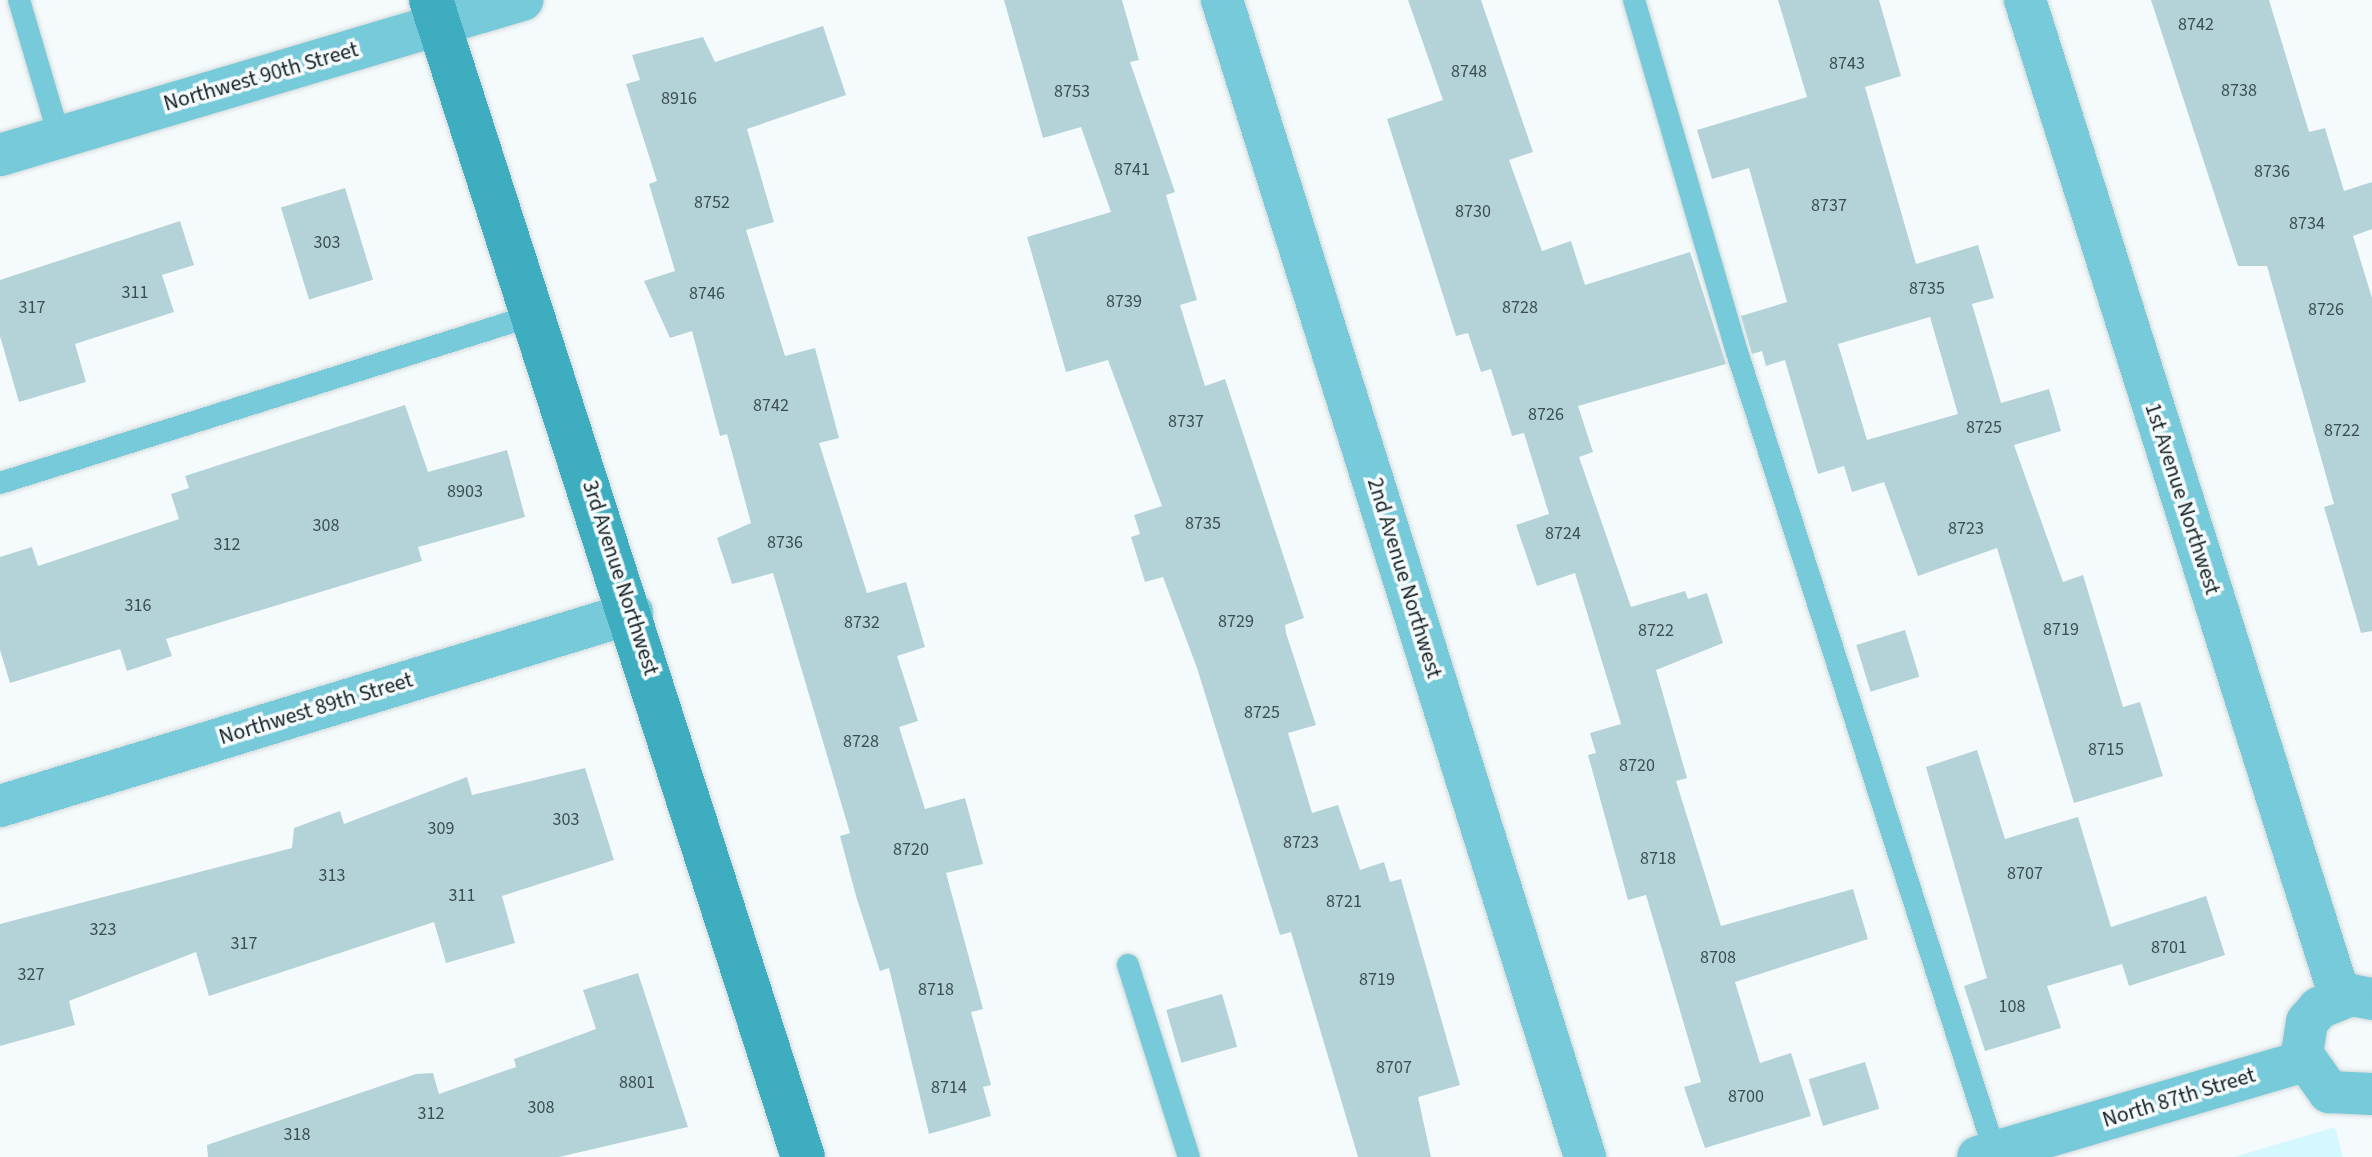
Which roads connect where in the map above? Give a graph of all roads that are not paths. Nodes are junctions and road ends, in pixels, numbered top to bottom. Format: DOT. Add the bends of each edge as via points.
graph roads {
  1 [pos="19,0"];
  2 [pos="522,0"];
  3 [pos="1222,0"];
  4 [pos="1634,0"];
  5 [pos="2025,0"];
  6 [pos="435,12"];
  7 [pos="59,136"];
  8 [pos="0,155"];
  9 [pos="534,315"];
  10 [pos="0,483"];
  11 [pos="632,613"];
  12 [pos="0,806"];
  13 [pos="1128,965"];
  14 [pos="2356,998"];
  15 [pos="2304,1061"];
  16 [pos="2372,1094"];
  17 [pos="1987,1155"];
  18 [pos="803,1157"];
  19 [pos="1189,1157"];
  20 [pos="1585,1157"];
  1 -- 7 [label="lane"];
  2 -- 6 [label="street, Northwest 90th Street"];
  3 -- 20 [label="street, 2nd Avenue Northwest"];
  4 -- 17 [label="lane" via="1737,352"];
  5 -- 14 [label="street, 1st Avenue Northwest"];
  6 -- 7 [label="street, Northwest 90th Street"];
  6 -- 9 [label="street, 3rd Avenue Northwest"];
  7 -- 8 [label="street, Northwest 90th Street"];
  9 -- 10 [label="lane"];
  9 -- 11 [label="street, 3rd Avenue Northwest"];
  11 -- 12 [label="street, Northwest 89th Street"];
  11 -- 18 [label="street, 3rd Avenue Northwest"];
  13 -- 19 [label="lane"];
  14 -- 15 [label="street" via="2307,1022"];
  15 -- 16 [label="street" via="2329,1092"];
  15 -- 17 [label="street, North 87th Street"];
}
